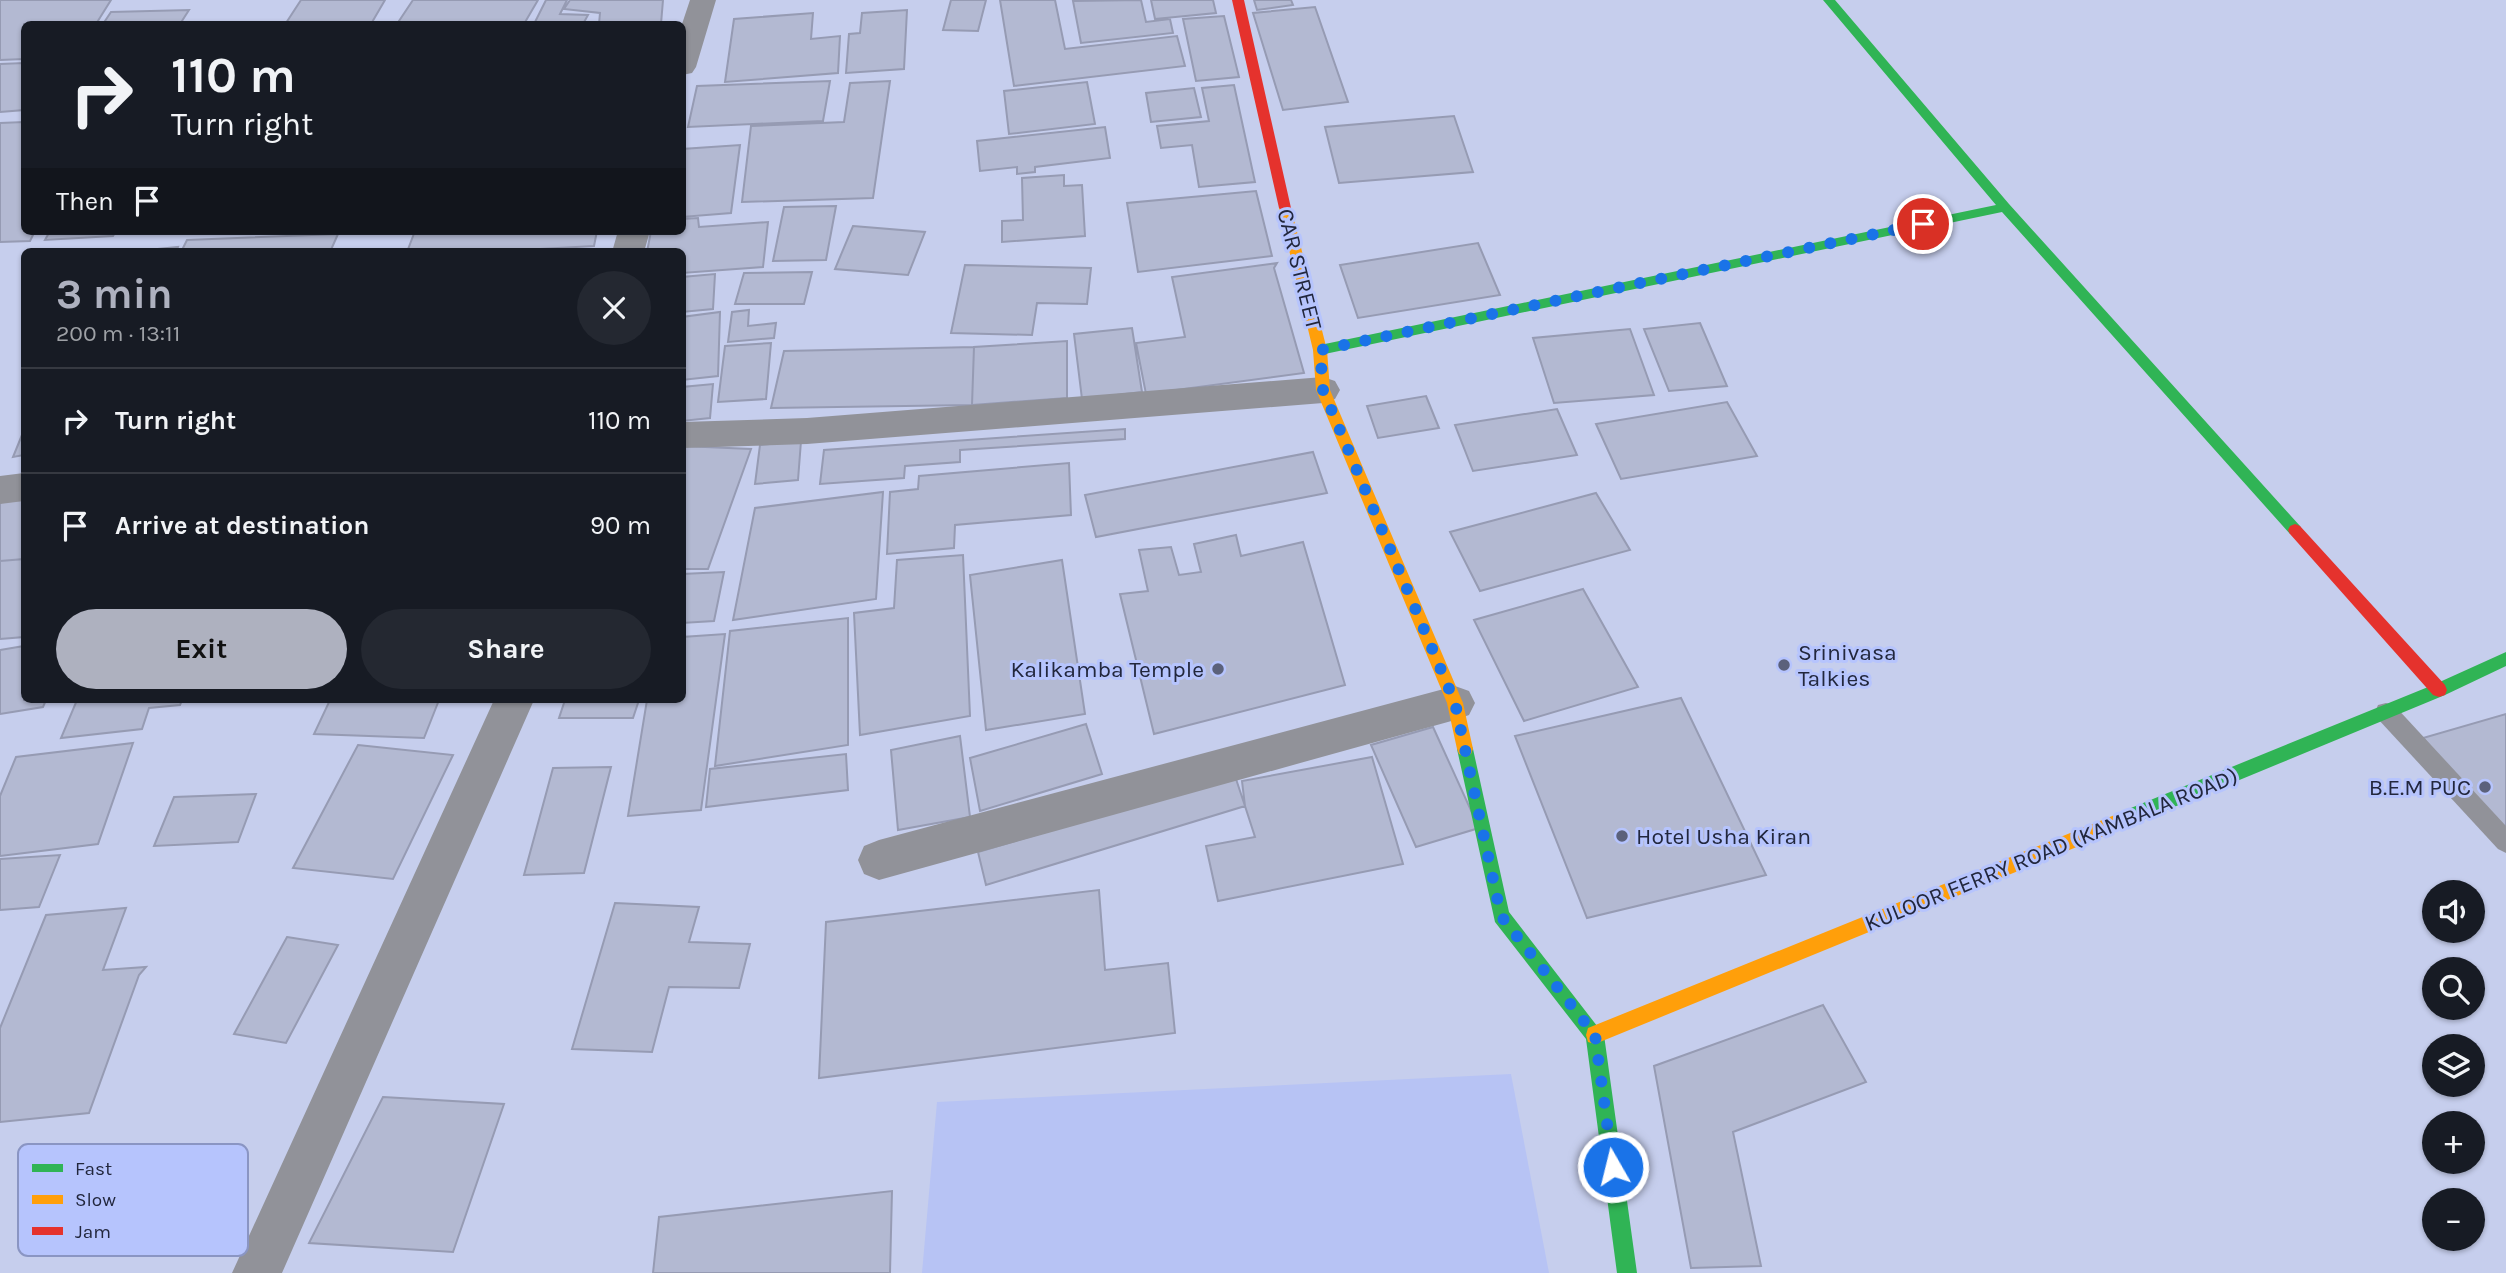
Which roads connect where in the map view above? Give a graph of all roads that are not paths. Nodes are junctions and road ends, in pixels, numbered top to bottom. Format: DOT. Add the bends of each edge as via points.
graph roads {
  1 [pos="702,0"];
  2 [pos="1238,0"];
  3 [pos="1829,0"];
  4 [pos="686,54"];
  5 [pos="2005,207"];
  6 [pos="1320,350"];
  7 [pos="1323,390"];
  8 [pos="686,435"];
  9 [pos="21,487"];
  10 [pos="0,490"];
  11 [pos="2506,659"];
  12 [pos="2439,690"];
  13 [pos="513,703"];
  14 [pos="1455,703"];
  15 [pos="2386,712"];
  16 [pos="2506,842"];
  17 [pos="879,860"];
  18 [pos="1595,1035"];
  19 [pos="257,1273"];
  20 [pos="1627,1273"];
  1 -- 4 [label="street"];
  2 -- 6 [label="street, CAR STREET"];
  3 -- 5 [label="street"];
  5 -- 6 [label="street"];
  5 -- 12 [label="street"];
  6 -- 7 [label="street, CAR STREET"];
  7 -- 8 [label="street" via="807,431"];
  7 -- 14 [label="street, CAR STREET"];
  9 -- 10 [label="street"];
  11 -- 12 [label="street, KULOOR FERRY ROAD (KAMBALA ROAD)"];
  12 -- 15 [label="street, KULOOR FERRY ROAD (KAMBALA ROAD)"];
  13 -- 19 [label="street"];
  14 -- 17 [label="street"];
  14 -- 18 [label="street, CAR STREET" via="1501,916"];
  15 -- 16 [label="lane"];
  15 -- 18 [label="street, KULOOR FERRY ROAD (KAMBALA ROAD)"];
  18 -- 20 [label="street"];
}
